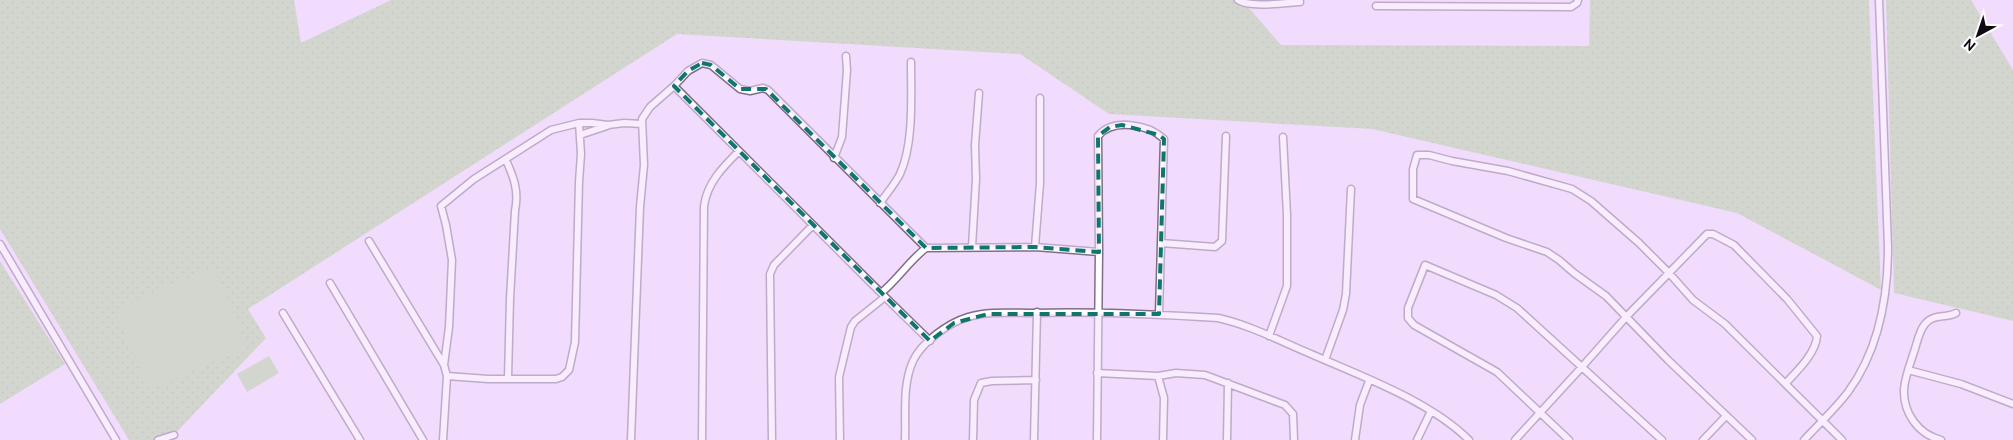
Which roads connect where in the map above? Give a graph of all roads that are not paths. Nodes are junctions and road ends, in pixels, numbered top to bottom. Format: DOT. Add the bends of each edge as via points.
graph roads {
  1 [pos="1238,0"];
  2 [pos="1578,0"];
  3 [pos="1878,0"];
  4 [pos="1300,2"];
  5 [pos="1376,6"];
  6 [pos="846,56"];
  7 [pos="911,62"];
  8 [pos="674,86"];
  9 [pos="979,93"];
  10 [pos="1040,98"];
  11 [pos="579,123"];
  12 [pos="642,124"];
  13 [pos="608,126"];
  14 [pos="580,135"];
  15 [pos="1226,136"];
  16 [pos="1283,137"];
  17 [pos="739,151"];
  18 [pos="834,158"];
  19 [pos="506,160"];
  20 [pos="1350,189"];
  21 [pos="880,203"];
  22 [pos="813,225"];
  23 [pos="369,241"];
  24 [pos="1161,243"];
  25 [pos="0,244"];
  26 [pos="1034,247"];
  27 [pos="926,248"];
  28 [pos="972,248"];
  29 [pos="1099,252"];
  30 [pos="1670,273"];
  31 [pos="330,283"];
  32 [pos="883,295"];
  33 [pos="1097,311"];
  34 [pos="282,312"];
  35 [pos="1037,312"];
  36 [pos="1956,312"];
  37 [pos="1160,314"];
  38 [pos="1627,316"];
  39 [pos="1269,336"];
  40 [pos="930,341"];
  41 [pos="1325,360"];
  42 [pos="444,365"];
  43 [pos="1581,368"];
  44 [pos="1908,370"];
  45 [pos="1097,373"];
  46 [pos="447,376"];
  47 [pos="1158,376"];
  48 [pos="508,378"];
  49 [pos="1036,380"];
  50 [pos="1369,381"];
  51 [pos="1228,383"];
  52 [pos="1786,383"];
  53 [pos="2013,404"];
  54 [pos="1432,411"];
  55 [pos="1540,414"];
  56 [pos="1726,416"];
  57 [pos="1823,420"];
  58 [pos="174,435"];
  59 [pos="116,440"];
  60 [pos="158,440"];
  61 [pos="360,440"];
  62 [pos="423,440"];
  63 [pos="443,440"];
  64 [pos="631,440"];
  65 [pos="702,440"];
  66 [pos="772,440"];
  67 [pos="840,440"];
  68 [pos="905,440"];
  69 [pos="972,440"];
  70 [pos="1034,440"];
  71 [pos="1097,440"];
  72 [pos="1164,440"];
  73 [pos="1227,440"];
  74 [pos="1294,440"];
  75 [pos="1355,440"];
  76 [pos="1418,440"];
  77 [pos="1469,440"];
  78 [pos="1515,440"];
  79 [pos="1569,440"];
  80 [pos="1662,440"];
  81 [pos="1703,440"];
  82 [pos="1752,440"];
  83 [pos="1804,440"];
  84 [pos="1842,440"];
  85 [pos="1942,440"];
  1 -- 4 [label="street" via="1259,4"];
  2 -- 5 [label="street" via="1571,7"];
  3 -- 57 [label="street" via="1888,278 1875,340 1863,367"];
  6 -- 18 [label="street" via="842,138"];
  7 -- 21 [label="street" via="911,113 905,161"];
  8 -- 12 [label="street" via="650,107"];
  8 -- 17 [label="street"];
  8 -- 18 [label="street" via="688,71 702,63 711,65 740,89 766,89"];
  9 -- 28 [label="street"];
  10 -- 26 [label="street" via="1040,183"];
  11 -- 13 [label="street"];
  11 -- 14 [label="street"];
  11 -- 19 [label="street" via="551,130"];
  12 -- 13 [label="street"];
  12 -- 64 [label="street" via="644,165"];
  13 -- 14 [label="street"];
  14 -- 48 [label="street" via="571,366 556,379"];
  15 -- 24 [label="street" via="1222,241 1214,247"];
  16 -- 39 [label="street" via="1287,286"];
  17 -- 22 [label="street"];
  17 -- 65 [label="street" via="708,188 704,206"];
  18 -- 21 [label="street"];
  19 -- 42 [label="street" via="474,179 441,206 452,260"];
  19 -- 48 [label="street" via="516,182 518,196 510,292"];
  20 -- 41 [label="street" via="1346,294"];
  21 -- 27 [label="street"];
  22 -- 32 [label="street"];
  22 -- 66 [label="street" via="774,265 770,274"];
  23 -- 42 [label="street"];
  24 -- 29 [label="street" via="1164,139 1149,130 1116,126 1098,136"];
  24 -- 37 [label="street"];
  25 -- 59 [label="street"];
  26 -- 28 [label="street"];
  26 -- 29 [label="street"];
  27 -- 28 [label="street"];
  27 -- 32 [label="street" via="914,257"];
  29 -- 33 [label="street"];
  30 -- 38 [label="street"];
  30 -- 38 [label="street" via="1591,201 1572,189 1508,171 1417,155 1413,169 1413,199 1547,252"];
  30 -- 52 [label="street" via="1693,300 1725,324"];
  30 -- 52 [label="street" via="1707,234 1734,245 1787,299 1817,336 1804,364"];
  31 -- 62 [label="street"];
  32 -- 40 [label="street"];
  32 -- 67 [label="street" via="851,327 839,377"];
  33 -- 35 [label="street"];
  33 -- 37 [label="street"];
  33 -- 45 [label="street"];
  34 -- 61 [label="street"];
  35 -- 40 [label="street" via="968,317"];
  35 -- 49 [label="street"];
  36 -- 44 [label="street" via="1926,323"];
  37 -- 39 [label="street" via="1218,318"];
  38 -- 43 [label="street"];
  38 -- 56 [label="street"];
  39 -- 41 [label="street"];
  40 -- 68 [label="street" via="913,360 906,381"];
  41 -- 50 [label="street"];
  42 -- 46 [label="street"];
  43 -- 55 [label="street"];
  43 -- 55 [label="street" via="1517,308 1496,295 1425,265 1408,308 1408,318 1497,372"];
  43 -- 80 [label="street"];
  44 -- 53 [label="street" via="1960,384"];
  44 -- 85 [label="street" via="1904,389 1907,409 1922,432"];
  45 -- 47 [label="street"];
  45 -- 71 [label="street"];
  46 -- 48 [label="street"];
  46 -- 63 [label="street"];
  47 -- 51 [label="street" via="1176,373 1205,375"];
  47 -- 72 [label="street" via="1164,398"];
  49 -- 69 [label="street" via="981,383 974,400"];
  49 -- 70 [label="street"];
  50 -- 54 [label="street"];
  50 -- 75 [label="street" via="1360,405"];
  51 -- 73 [label="street"];
  51 -- 74 [label="street" via="1285,405 1293,414"];
  52 -- 57 [label="street"];
  54 -- 76 [label="street"];
  54 -- 77 [label="street"];
  55 -- 78 [label="street"];
  55 -- 79 [label="street"];
  56 -- 81 [label="street"];
  56 -- 82 [label="street"];
  57 -- 83 [label="street"];
  57 -- 84 [label="street"];
  58 -- 60 [label="street"];
}
